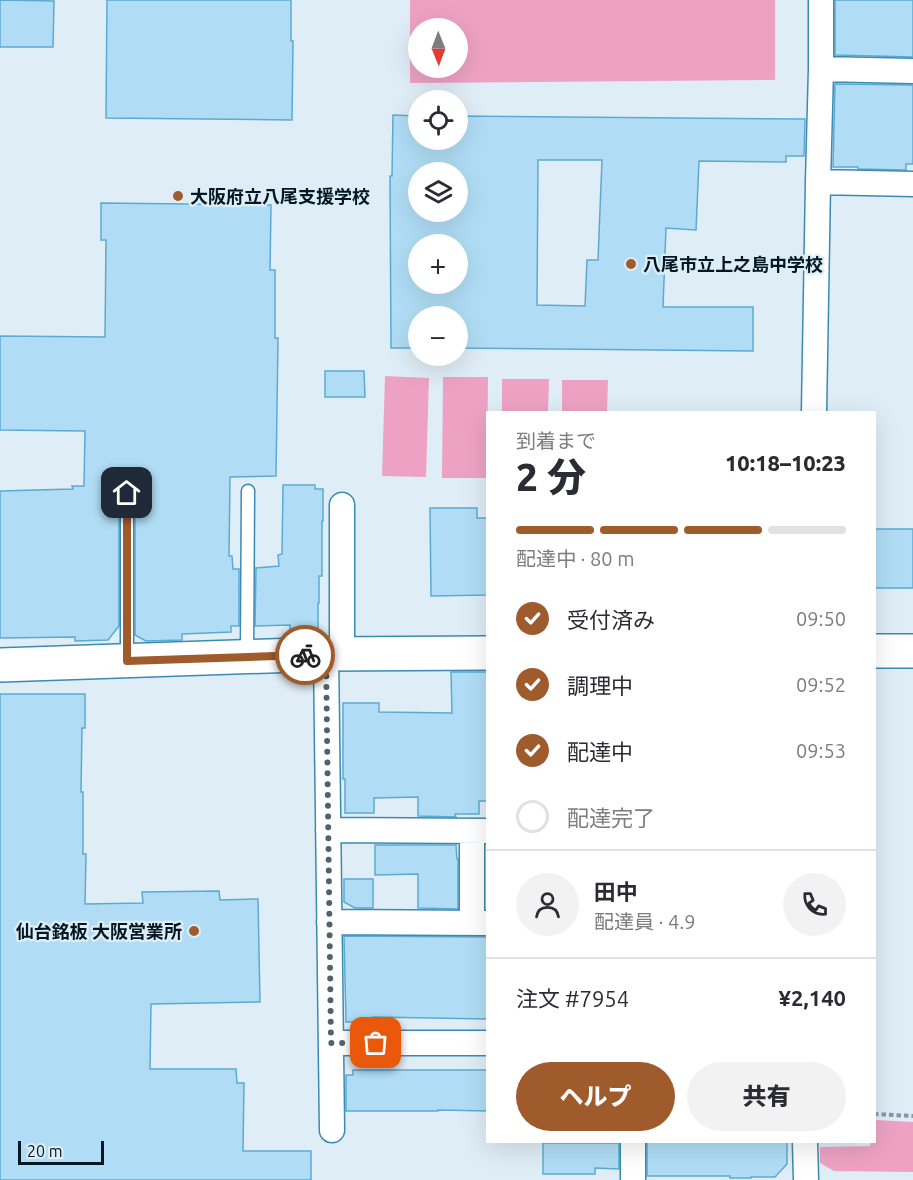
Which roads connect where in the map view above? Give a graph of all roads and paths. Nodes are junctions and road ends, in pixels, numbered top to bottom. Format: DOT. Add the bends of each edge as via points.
graph roads {
  1 [pos="821,0"];
  2 [pos="821,69"];
  3 [pos="913,71"];
  4 [pos="818,182"];
  5 [pos="913,184"];
  6 [pos="814,411"];
  7 [pos="248,491"];
  8 [pos="127,493"];
  9 [pos="342,505"];
  10 [pos="876,651"];
  11 [pos="913,651"];
  12 [pos="486,653"];
  13 [pos="334,654"];
  14 [pos="247,657"];
  15 [pos="127,661"];
  16 [pos="0,665"];
  17 [pos="328,830"];
  18 [pos="480,831"];
  19 [pos="329,922"];
  20 [pos="480,923"];
  21 [pos="331,1043"];
  22 [pos="486,1043"];
  23 [pos="876,1114"];
  24 [pos="913,1116"];
  25 [pos="332,1130"];
  26 [pos="633,1143"];
  27 [pos="806,1143"];
  28 [pos="633,1180"];
  29 [pos="807,1180"];
  1 -- 2 [label="street"];
  2 -- 3 [label="street"];
  2 -- 4 [label="street"];
  4 -- 5 [label="street"];
  4 -- 6 [label="street"];
  7 -- 14 [label="lane"];
  8 -- 15 [label="lane"];
  9 -- 13 [label="street"];
  10 -- 11 [label="street"];
  12 -- 13 [label="street"];
  13 -- 14 [label="street"];
  13 -- 17 [label="street"];
  14 -- 15 [label="street"];
  15 -- 16 [label="street"];
  17 -- 18 [label="street"];
  17 -- 19 [label="street"];
  18 -- 20 [label="street"];
  19 -- 20 [label="street"];
  19 -- 21 [label="street"];
  21 -- 22 [label="street"];
  21 -- 25 [label="street"];
  23 -- 24 [label="path"];
  26 -- 28 [label="street"];
  27 -- 29 [label="street"];
}
